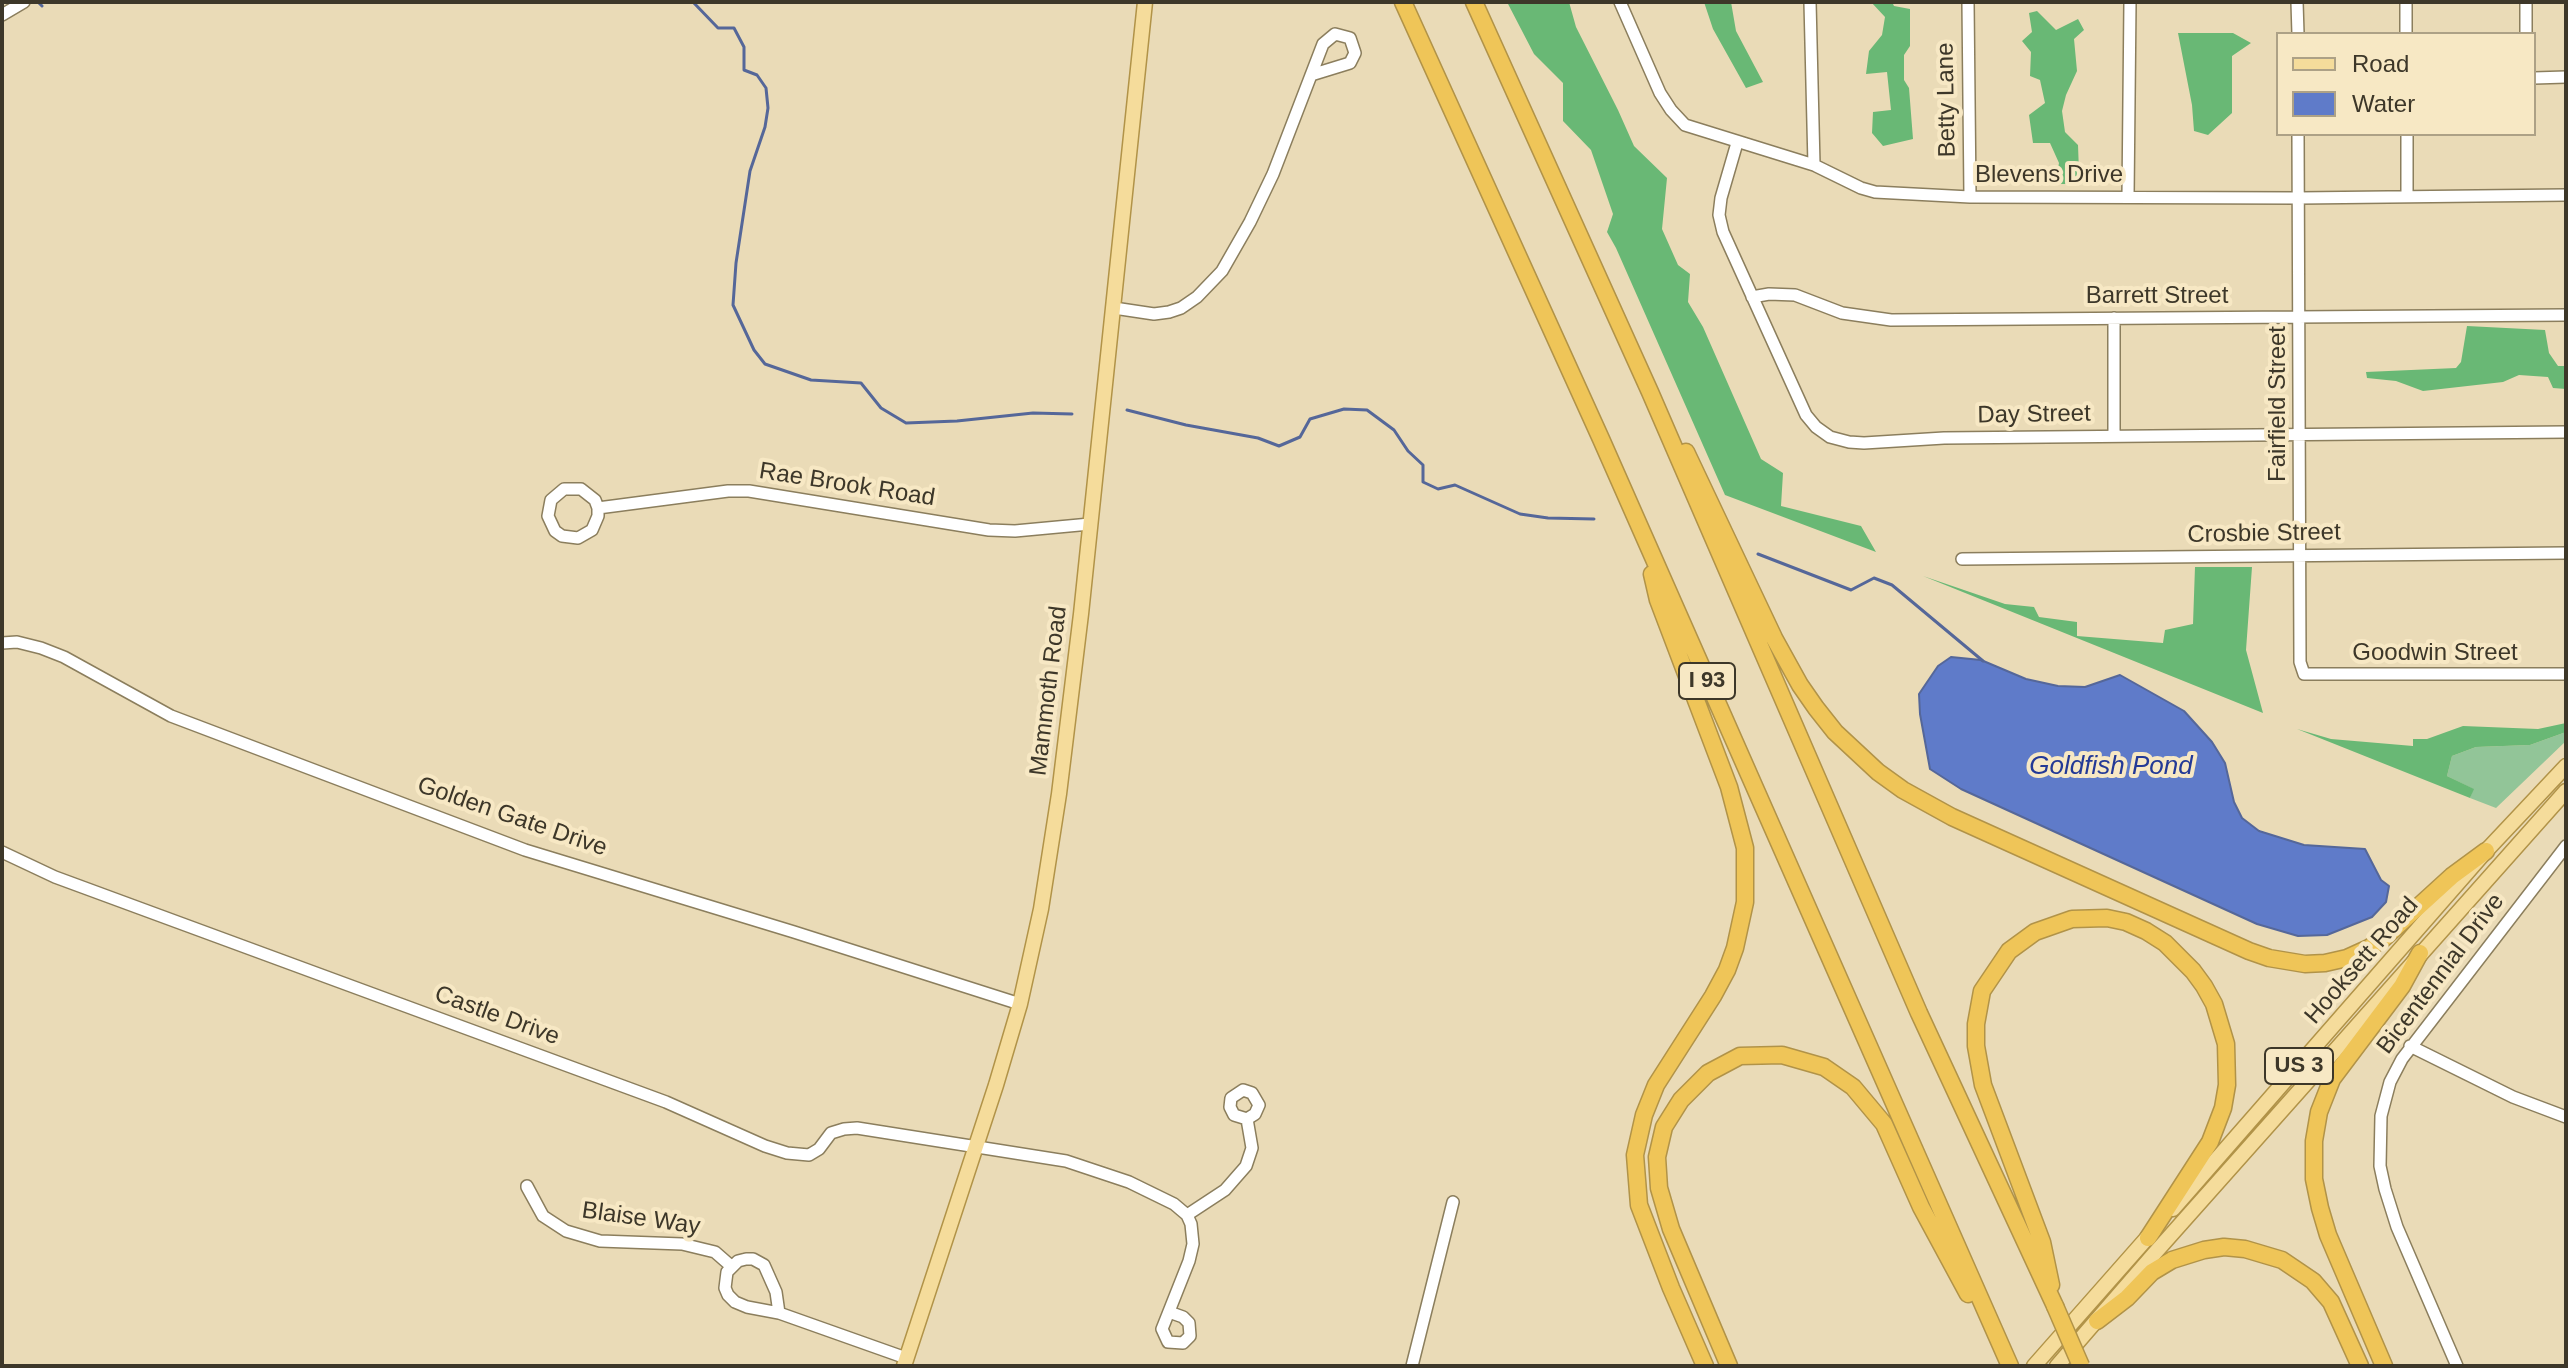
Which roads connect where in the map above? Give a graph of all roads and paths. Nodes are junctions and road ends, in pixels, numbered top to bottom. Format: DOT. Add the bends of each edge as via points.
graph roads {
  1 [pos="24,2"];
  2 [pos="1145,2"];
  3 [pos="1403,2"];
  4 [pos="1474,2"];
  5 [pos="1620,2"];
  6 [pos="1810,2"];
  7 [pos="1968,2"];
  8 [pos="2130,2"];
  9 [pos="2297,2"];
  10 [pos="2406,2"];
  11 [pos="2526,2"];
  12 [pos="2,15"];
  13 [pos="2298,32"];
  14 [pos="2406,32"];
  15 [pos="2526,32"];
  16 [pos="1311,75"];
  17 [pos="2566,77"];
  18 [pos="2536,78"];
  19 [pos="2298,136"];
  20 [pos="2407,136"];
  21 [pos="1737,143"];
  22 [pos="1814,165"];
  23 [pos="2566,195"];
  24 [pos="1970,197"];
  25 [pos="2128,197"];
  26 [pos="2407,197"];
  27 [pos="2299,198"];
  28 [pos="1752,297"];
  29 [pos="1114,308"];
  30 [pos="2566,315"];
  31 [pos="2300,317"];
  32 [pos="2114,318"];
  33 [pos="1650,392"];
  34 [pos="2566,432"];
  35 [pos="2300,435"];
  36 [pos="2114,436"];
  37 [pos="598,508"];
  38 [pos="1090,524"];
  39 [pos="1645,541"];
  40 [pos="2566,553"];
  41 [pos="2301,555"];
  42 [pos="1962,559"];
  43 [pos="2,643"];
  44 [pos="2304,674"];
  45 [pos="2566,674"];
  46 [pos="2566,766"];
  47 [pos="2566,791"];
  48 [pos="2566,846"];
  49 [pos="2486,851"];
  50 [pos="2,852"];
  51 [pos="2420,953"];
  52 [pos="1020,1004"];
  53 [pos="2410,1046"];
  54 [pos="2566,1117"];
  55 [pos="1247,1119"];
  56 [pos="976,1147"];
  57 [pos="1453,1202"];
  58 [pos="1187,1215"];
  59 [pos="543,1216"];
  60 [pos="2148,1238"];
  61 [pos="731,1266"];
  62 [pos="2055,1306"];
  63 [pos="1169,1312"];
  64 [pos="779,1313"];
  65 [pos="1991,1321"];
  66 [pos="2097,1321"];
  67 [pos="905,1362"];
  68 [pos="2009,1363"];
  69 [pos="1412,1366"];
  70 [pos="1705,1366"];
  71 [pos="1729,1366"];
  72 [pos="2034,1366"];
  73 [pos="2057,1366"];
  74 [pos="2081,1366"];
  75 [pos="2360,1366"];
  76 [pos="2384,1366"];
  77 [pos="2457,1366"];
  1 -- 12 [label="street"];
  2 -- 29 [label="main road, Mammoth Road"];
  3 -- 39 [label="highway, I 93"];
  4 -- 33 [label="highway, I 93"];
  5 -- 21 [label="street, Blevens Drive" via="1660,93 1677,118"];
  6 -- 22 [label="street"];
  7 -- 24 [label="street, Betty Lane"];
  8 -- 25 [label="street"];
  9 -- 13 [label="street"];
  10 -- 14 [label="street"];
  11 -- 15 [label="street"];
  16 -- 29 [label="street" via="1273,174 1222,271 1181,308 1139,313"];
  17 -- 18 [label="street"];
  19 -- 27 [label="street, Fairfield Street"];
  20 -- 26 [label="street"];
  21 -- 22 [label="street, Blevens Drive"];
  21 -- 28 [label="street, Day Street" via="1719,215"];
  22 -- 24 [label="street, Blevens Drive" via="1875,192"];
  23 -- 26 [label="street, Blevens Drive"];
  24 -- 25 [label="street, Blevens Drive"];
  25 -- 27 [label="street, Blevens Drive"];
  26 -- 27 [label="street, Blevens Drive"];
  27 -- 31 [label="street, Fairfield Street"];
  28 -- 32 [label="street, Barrett Street" via="1795,295 1842,313 1891,320"];
  28 -- 36 [label="street, Day Street" via="1806,415 1830,437 1864,443"];
  29 -- 38 [label="main road, Mammoth Road"];
  30 -- 31 [label="street, Barrett Street"];
  31 -- 32 [label="street, Barrett Street"];
  31 -- 35 [label="street, Fairfield Street"];
  32 -- 36 [label="street"];
  33 -- 49 [label="highway" via="1700,478 1800,685 1835,732 1878,772 1925,804 2205,932 2286,963 2325,963 2369,948"];
  33 -- 62 [label="highway, I 93" via="1919,1013"];
  34 -- 35 [label="street, Day Street"];
  35 -- 36 [label="street, Day Street"];
  35 -- 41 [label="street, Fairfield Street"];
  37 -- 37 [label="street" via="596,523 578,538 555,531 548,516 557,493 573,487 589,493"];
  37 -- 38 [label="street, Rae Brook Road" via="749,491 989,530"];
  38 -- 52 [label="main road, Mammoth Road" via="1059,794"];
  39 -- 65 [label="highway, I 93"];
  39 -- 70 [label="highway" via="1658,600 1729,787 1745,848 1745,902 1735,948 1713,996 1656,1085 1635,1155 1639,1205"];
  40 -- 41 [label="street, Crosbie Street"];
  41 -- 42 [label="street, Crosbie Street"];
  41 -- 44 [label="street, Fairfield Street"];
  43 -- 52 [label="street, Golden Gate Drive" via="17,642 64,657 171,716 525,850"];
  44 -- 45 [label="street, Goodwin Street"];
  46 -- 49 [label="main road, Hooksett Road / US 3"];
  47 -- 51 [label="main road, Hooksett Road / US 3"];
  48 -- 53 [label="street, Bicentennial Drive"];
  49 -- 60 [label="main road, Hooksett Road / US 3"];
  50 -- 56 [label="street, Castle Drive" via="55,877 666,1102 787,1153 809,1155 831,1133 857,1128"];
  51 -- 66 [label="main road, Hooksett Road / US 3"];
  51 -- 76 [label="highway" via="2402,986 2332,1079 2314,1141 2314,1179 2324,1222"];
  52 -- 56 [label="main road, Mammoth Road"];
  53 -- 54 [label="street"];
  53 -- 77 [label="street, Bicentennial Drive" via="2395,1071 2381,1116 2380,1166 2397,1227"];
  55 -- 58 [label="street" via="1252,1148 1242,1173"];
  56 -- 58 [label="street" via="1097,1169 1163,1197"];
  56 -- 67 [label="main road, Mammoth Road"];
  57 -- 69 [label="street"];
  58 -- 63 [label="street" via="1192,1252"];
  59 -- 61 [label="street, Blaise Way" via="566,1231 600,1241 682,1244 715,1252"];
  60 -- 62 [label="highway" via="2210,1142 2227,1085 2226,1044 2204,986 2165,943 2126,922 2072,919 2035,932 2009,951 1982,991 1976,1024 1983,1085 2042,1242"];
  60 -- 72 [label="main road, Hooksett Road / US 3"];
  61 -- 64 [label="street" via="725,1280 735,1302"];
  61 -- 64 [label="street" via="746,1259 764,1265"];
  62 -- 74 [label="highway, I 93, bridge"];
  64 -- 67 [label="street"];
  65 -- 68 [label="highway, I 93"];
  65 -- 71 [label="highway" via="1971,1298 1921,1207 1884,1124 1853,1087 1824,1067 1782,1055 1740,1056 1708,1073 1681,1100 1664,1127 1657,1157 1671,1229"];
  66 -- 73 [label="main road, Hooksett Road / US 3"];
  66 -- 75 [label="highway" via="2172,1260 2204,1250 2245,1249 2282,1260 2313,1281 2331,1302"];
}
